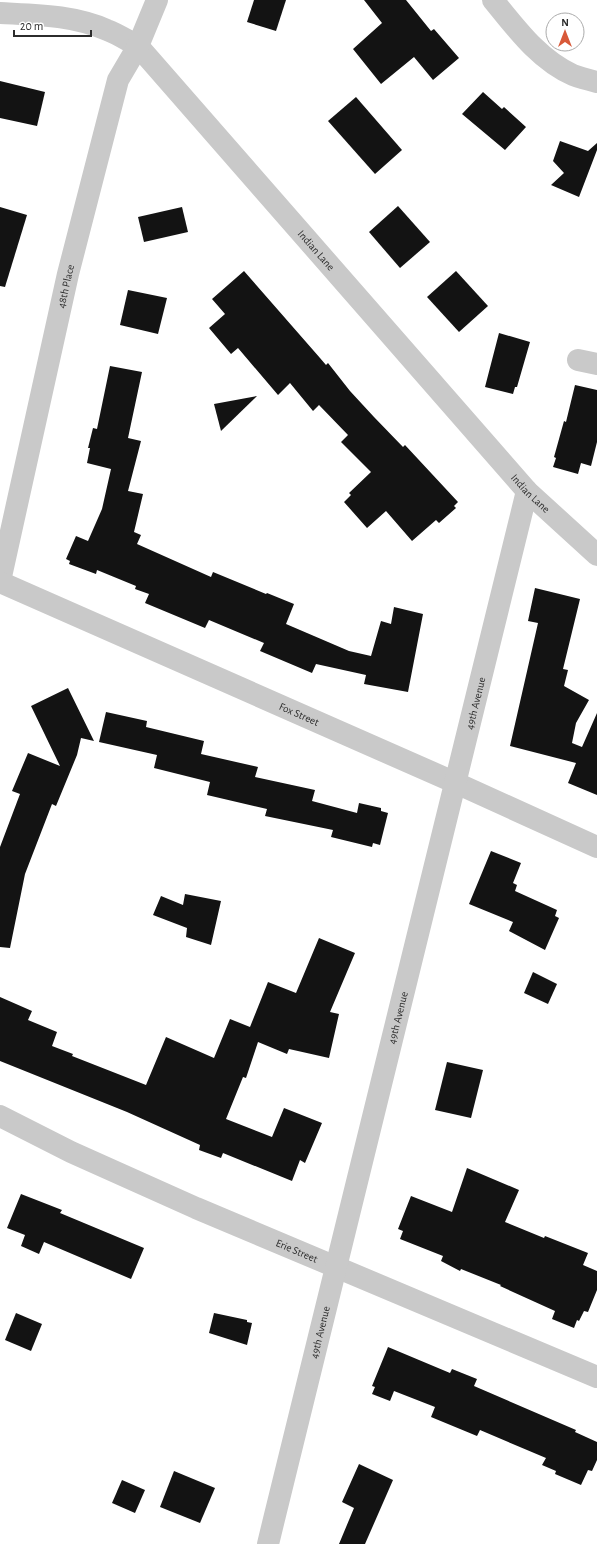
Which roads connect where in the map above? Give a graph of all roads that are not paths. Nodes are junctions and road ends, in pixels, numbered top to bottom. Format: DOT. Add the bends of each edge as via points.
graph roads {
  1 [pos="158,0"];
  2 [pos="493,0"];
  3 [pos="0,13"];
  4 [pos="138,46"];
  5 [pos="597,82"];
  6 [pos="527,491"];
  7 [pos="597,555"];
  8 [pos="0,581"];
  9 [pos="456,782"];
  10 [pos="597,847"];
  11 [pos="0,1116"];
  12 [pos="335,1267"];
  13 [pos="597,1377"];
  14 [pos="268,1544"];
  1 -- 4 [label="street, 48th Place"];
  2 -- 5 [label="street" via="539,52 574,75"];
  3 -- 4 [label="street, Indian Lane" via="72,18 108,30"];
  4 -- 6 [label="street, Indian Lane"];
  4 -- 8 [label="street, 48th Place" via="118,80 68,274"];
  6 -- 7 [label="street, Indian Lane"];
  6 -- 9 [label="street, 49th Avenue"];
  8 -- 9 [label="street, Fox Street"];
  9 -- 10 [label="street, Fox Street"];
  9 -- 12 [label="street, 49th Avenue"];
  11 -- 12 [label="street, Erie Street" via="71,1152"];
  12 -- 13 [label="street, Erie Street"];
  12 -- 14 [label="street, 49th Avenue"];
}
